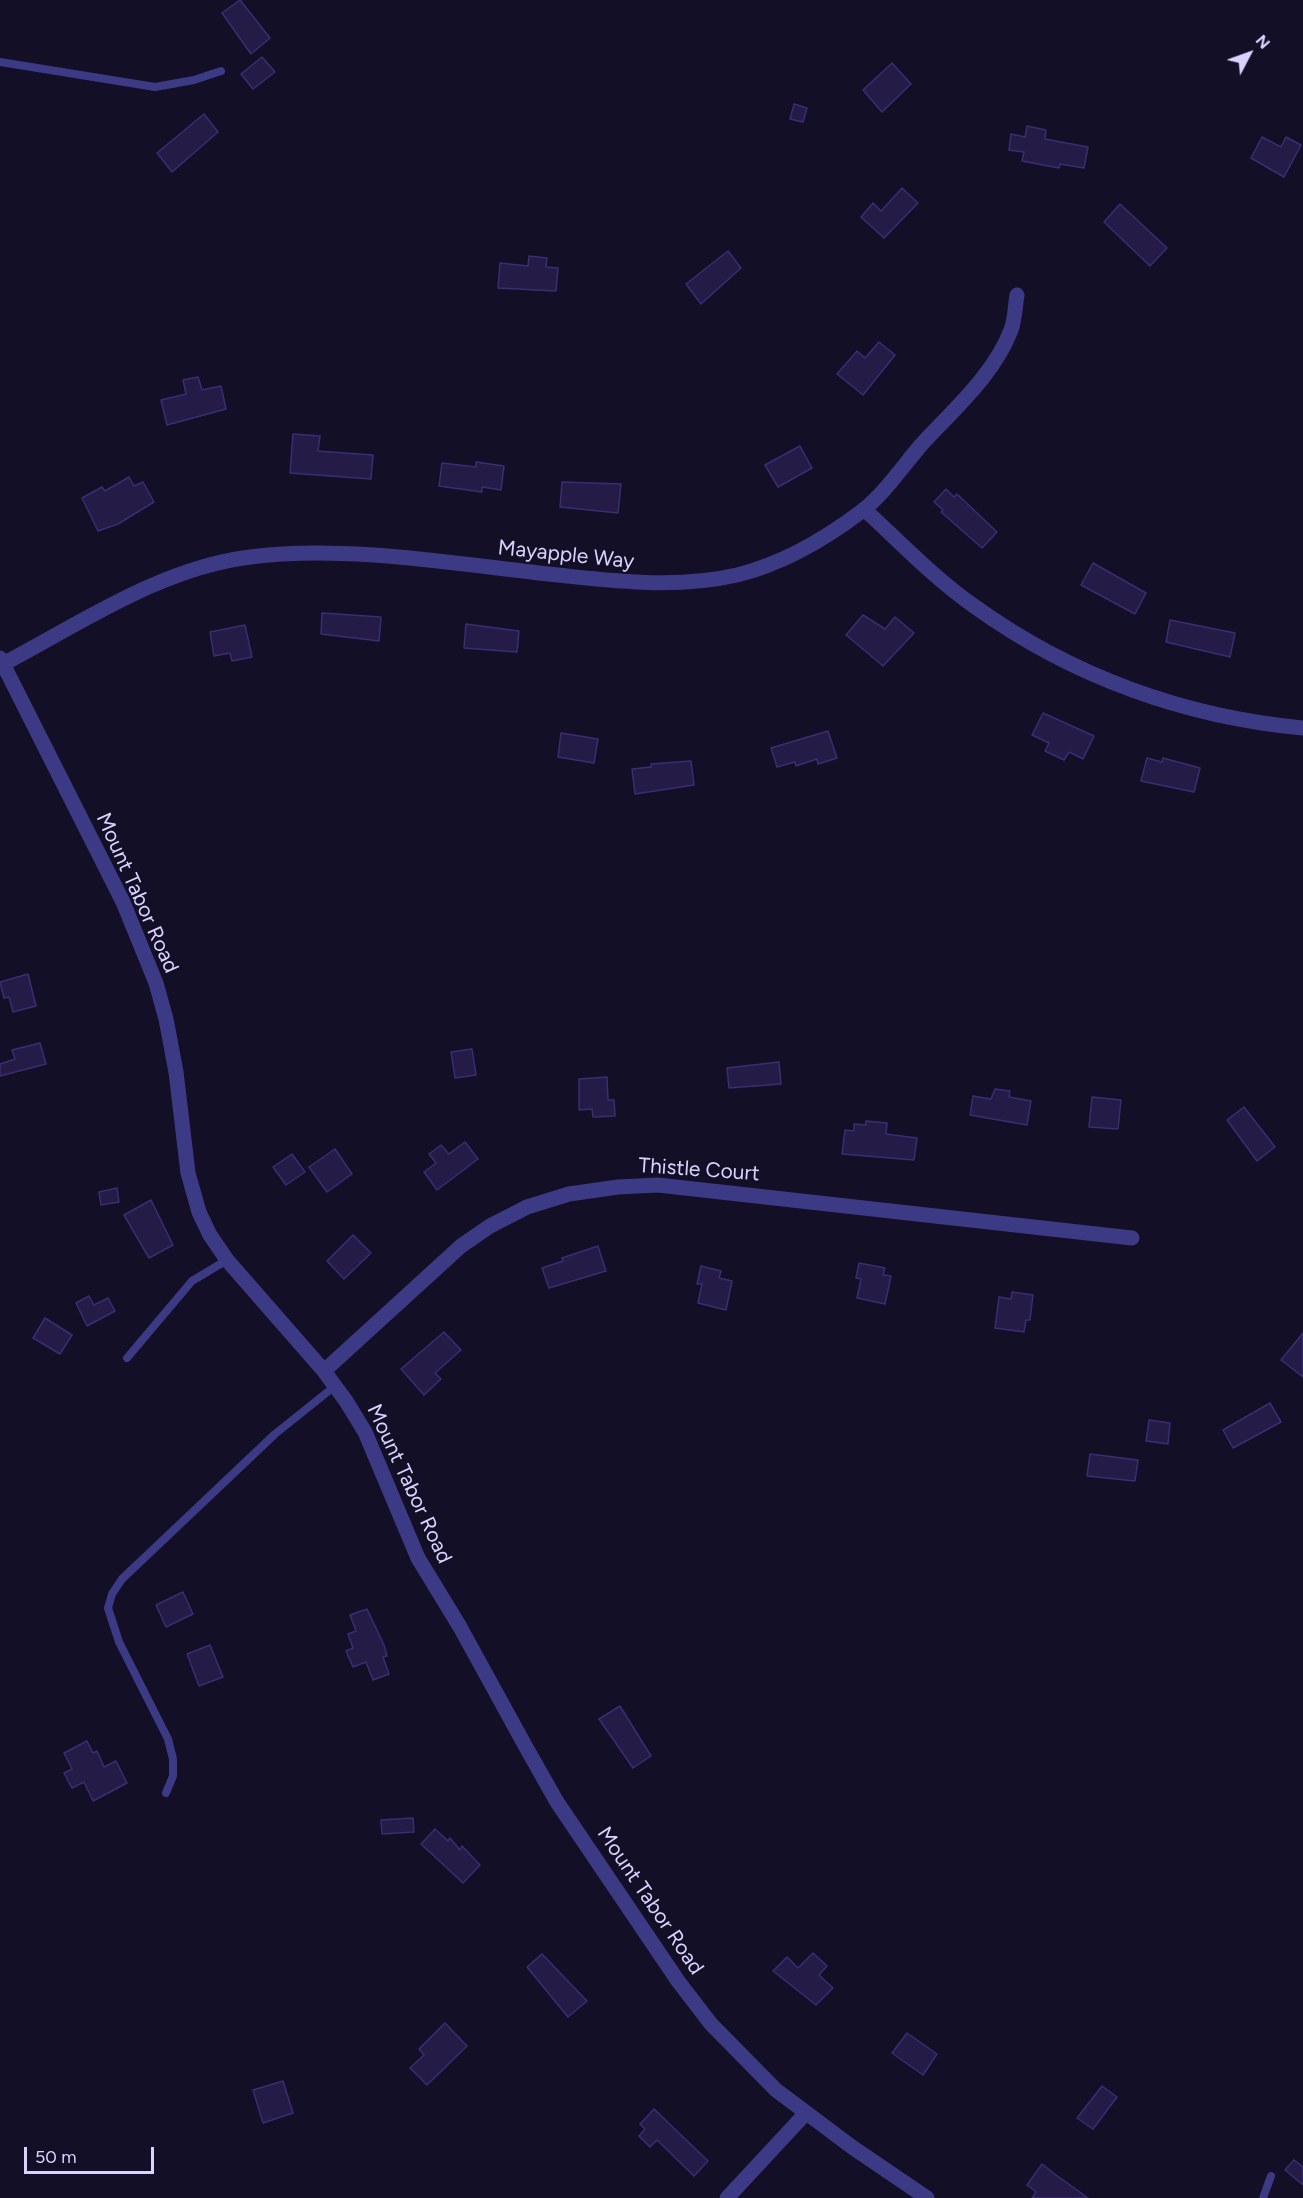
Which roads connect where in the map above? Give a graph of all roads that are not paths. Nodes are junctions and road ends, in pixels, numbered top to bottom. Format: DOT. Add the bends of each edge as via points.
graph roads {
  1 [pos="0,62"];
  2 [pos="221,71"];
  3 [pos="1017,295"];
  4 [pos="864,509"];
  5 [pos="2,661"];
  6 [pos="1303,728"];
  7 [pos="1132,1238"];
  8 [pos="226,1260"];
  9 [pos="127,1358"];
  10 [pos="324,1371"];
  11 [pos="335,1386"];
  12 [pos="166,1793"];
  13 [pos="806,2113"];
  14 [pos="1271,2176"];
  15 [pos="727,2198"];
  16 [pos="927,2198"];
  17 [pos="1263,2198"];
  1 -- 2 [label="lane" via="155,87"];
  3 -- 4 [label="street, Mayapple Way" via="1012,327 997,360"];
  4 -- 5 [label="street, Mayapple Way" via="812,544 776,562 738,575 692,582 637,584 362,555 298,552 246,557 193,569 147,587"];
  4 -- 6 [label="street" via="972,605 1070,664 1117,685 1198,711 1252,723"];
  5 -- 8 [label="street, Mount Tabor Road" via="123,902 149,964 166,1019 188,1173 199,1212"];
  7 -- 10 [label="street, Thistle Court" via="678,1186 618,1187 570,1194 527,1207 461,1246"];
  8 -- 9 [label="lane" via="192,1281"];
  8 -- 10 [label="street, Mount Tabor Road"];
  10 -- 11 [label="street, Mount Tabor Road"];
  11 -- 12 [label="lane" via="267,1442 122,1579 112,1594 108,1608 118,1642 168,1739 173,1776"];
  11 -- 13 [label="street, Mount Tabor Road" via="365,1432 418,1558 557,1802 678,1982 711,2024 754,2070"];
  13 -- 15 [label="street"];
  13 -- 16 [label="street, Mount Tabor Road"];
  14 -- 17 [label="lane"];
}
